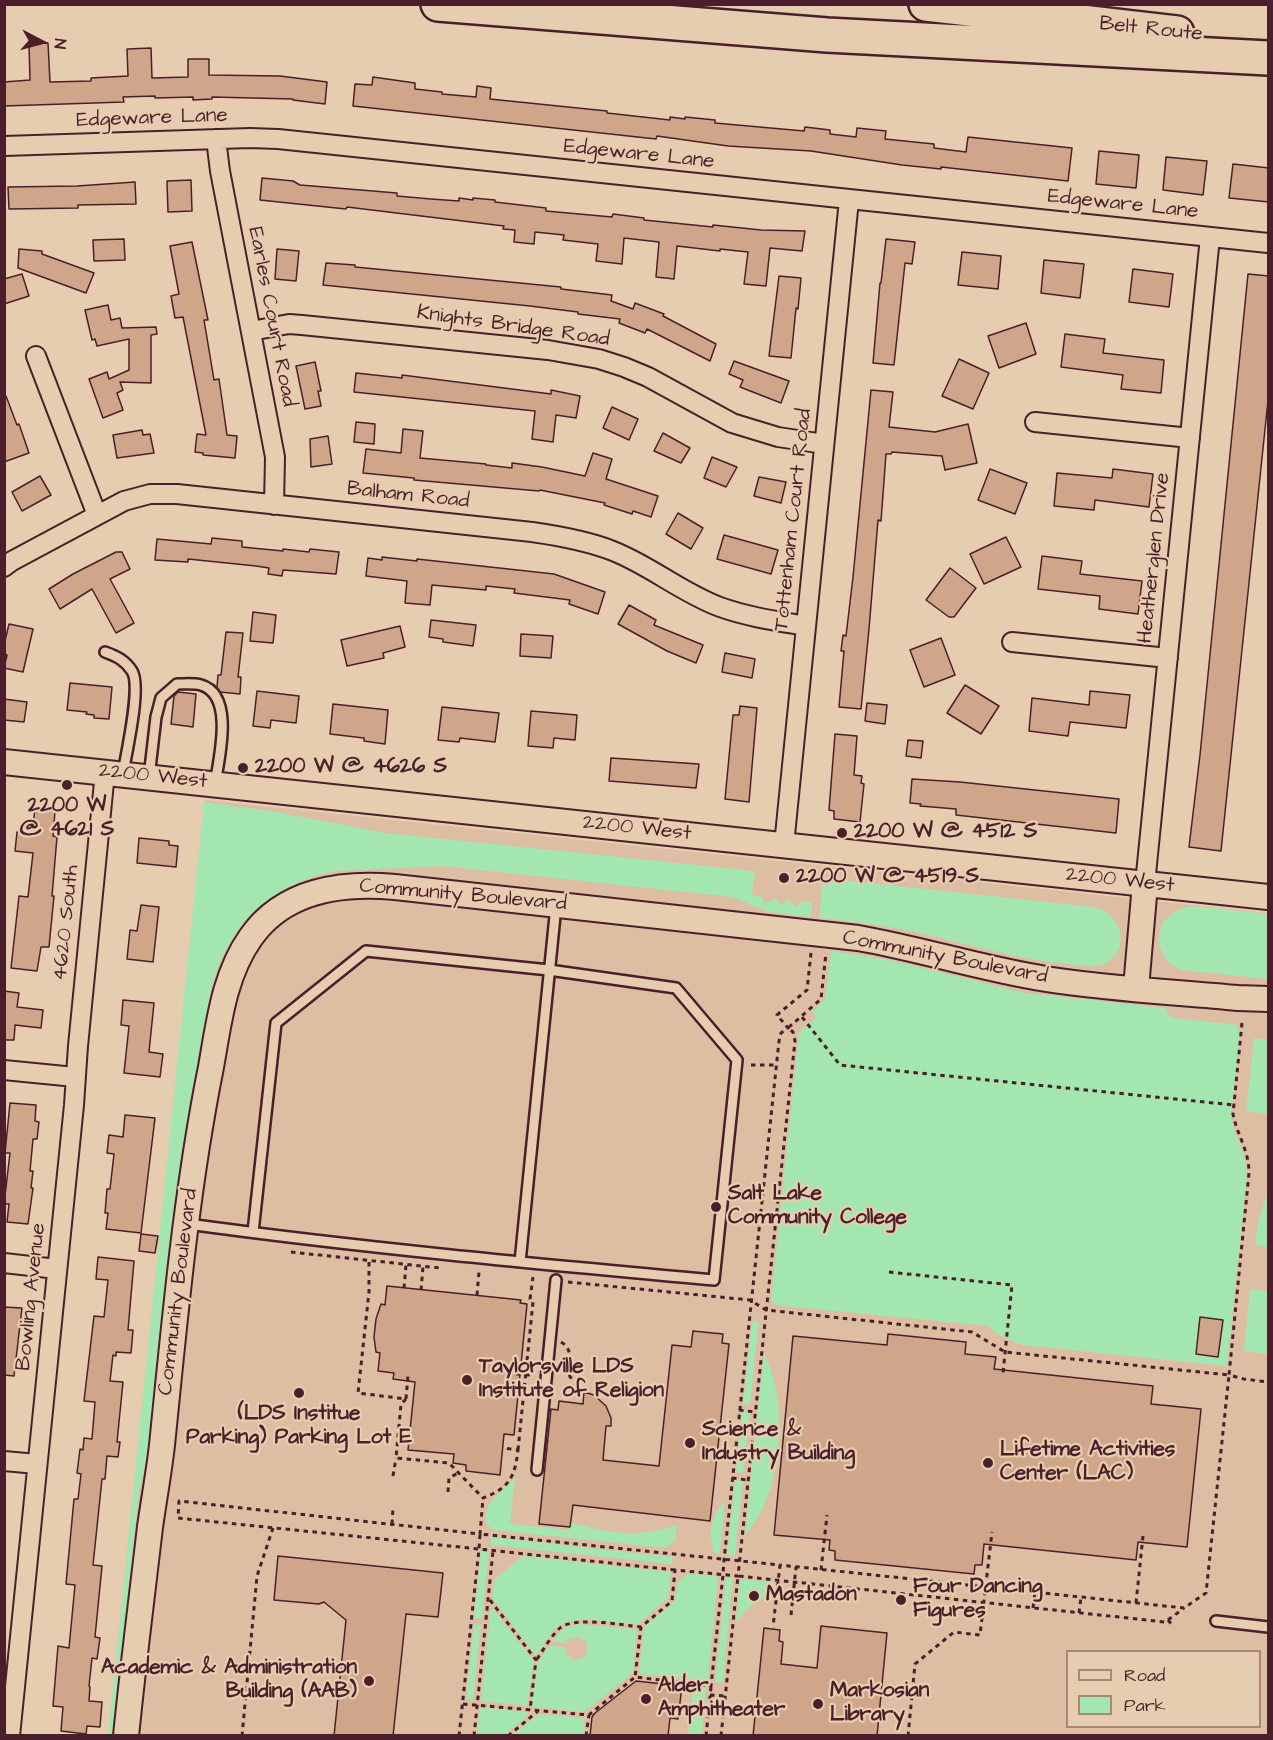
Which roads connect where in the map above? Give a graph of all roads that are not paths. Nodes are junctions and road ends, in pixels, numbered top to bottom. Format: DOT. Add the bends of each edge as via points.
graph roads {
  1 [pos="438,4"];
  2 [pos="926,4"];
  3 [pos="1269,43"];
  4 [pos="1269,58"];
  5 [pos="216,139"];
  6 [pos="4,146"];
  7 [pos="849,200"];
  8 [pos="1210,237"];
  9 [pos="1269,243"];
  10 [pos="251,331"];
  11 [pos="36,356"];
  12 [pos="1035,422"];
  13 [pos="1190,438"];
  14 [pos="824,444"];
  15 [pos="274,504"];
  16 [pos="97,515"];
  17 [pos="4,567"];
  18 [pos="806,626"];
  19 [pos="1012,642"];
  20 [pos="105,652"];
  21 [pos="1168,658"];
  22 [pos="4,762"];
  23 [pos="114,773"];
  24 [pos="149,777"];
  25 [pos="215,784"];
  26 [pos="784,845"];
  27 [pos="1145,884"];
  28 [pos="1269,897"];
  29 [pos="556,904"];
  30 [pos="549,970"];
  31 [pos="1136,988"];
  32 [pos="1269,999"];
  33 [pos="4,1070"];
  34 [pos="75,1077"];
  35 [pos="185,1223"];
  36 [pos="253,1232"];
  37 [pos="520,1262"];
  38 [pos="4,1263"];
  39 [pos="57,1269"];
  40 [pos="556,1280"];
  41 [pos="4,1461"];
  42 [pos="37,1464"];
  43 [pos="537,1470"];
  44 [pos="1216,1621"];
  45 [pos="1269,1627"];
  46 [pos="11,1660"];
  47 [pos="10,1736"];
  48 [pos="126,1736"];
  1 -- 4 [label="highway" via="826,35"];
  2 -- 3 [label="highway, Belt Route"];
  5 -- 6 [label="street, Edgeware Lane"];
  5 -- 7 [label="street, Edgeware Lane" via="278,139"];
  5 -- 10 [label="street, Earles Court Road"];
  7 -- 8 [label="street, Edgeware Lane"];
  7 -- 14 [label="street, Tottenham Court Road"];
  8 -- 9 [label="street, Edgeware Lane"];
  8 -- 13 [label="street, Heatherglen Drive"];
  10 -- 14 [label="street, Knights Bridge Road" via="302,325 548,350 599,359 648,377 732,423 778,437"];
  10 -- 15 [label="street, Earles Court Road" via="275,457"];
  11 -- 16 [label="street"];
  12 -- 13 [label="street"];
  13 -- 21 [label="street, Heatherglen Drive"];
  14 -- 18 [label="street, Tottenham Court Road"];
  15 -- 16 [label="street, Balham Road" via="150,494 124,501"];
  15 -- 18 [label="street, Balham Road" via="580,540 614,551 720,607"];
  16 -- 17 [label="street, Balham Road"];
  18 -- 26 [label="street, Tottenham Court Road"];
  19 -- 21 [label="street"];
  20 -- 23 [label="lane" via="119,656 132,671 136,689"];
  21 -- 27 [label="street, Heatherglen Drive"];
  22 -- 23 [label="street, 2200 West"];
  23 -- 24 [label="street, 2200 West"];
  23 -- 34 [label="street, 4620 South"];
  24 -- 25 [label="street, 2200 West"];
  24 -- 25 [label="lane" via="161,698 177,684 202,685 218,697 223,717"];
  25 -- 26 [label="street, 2200 West"];
  26 -- 27 [label="street, 2200 West"];
  27 -- 28 [label="street, 2200 West"];
  27 -- 31 [label="street"];
  29 -- 30 [label="lane"];
  29 -- 31 [label="street, Community Boulevard" via="858,938 1047,979"];
  29 -- 35 [label="street, Community Boulevard" via="356,885 304,896 275,912 251,937 235,963 225,992"];
  30 -- 36 [label="lane" via="366,951 276,1023"];
  30 -- 37 [label="lane"];
  30 -- 37 [label="lane" via="676,988 737,1060 714,1280"];
  31 -- 32 [label="street, Community Boulevard"];
  33 -- 34 [label="street"];
  34 -- 39 [label="street, Bowling Avenue"];
  35 -- 36 [label="lane"];
  35 -- 48 [label="street, Community Boulevard"];
  36 -- 37 [label="lane"];
  38 -- 39 [label="street"];
  39 -- 42 [label="street, Bowling Avenue"];
  40 -- 43 [label="lane"];
  41 -- 42 [label="street"];
  42 -- 46 [label="street, Bowling Avenue"];
  44 -- 45 [label="lane"];
  46 -- 47 [label="street, Bowling Avenue"];
}
